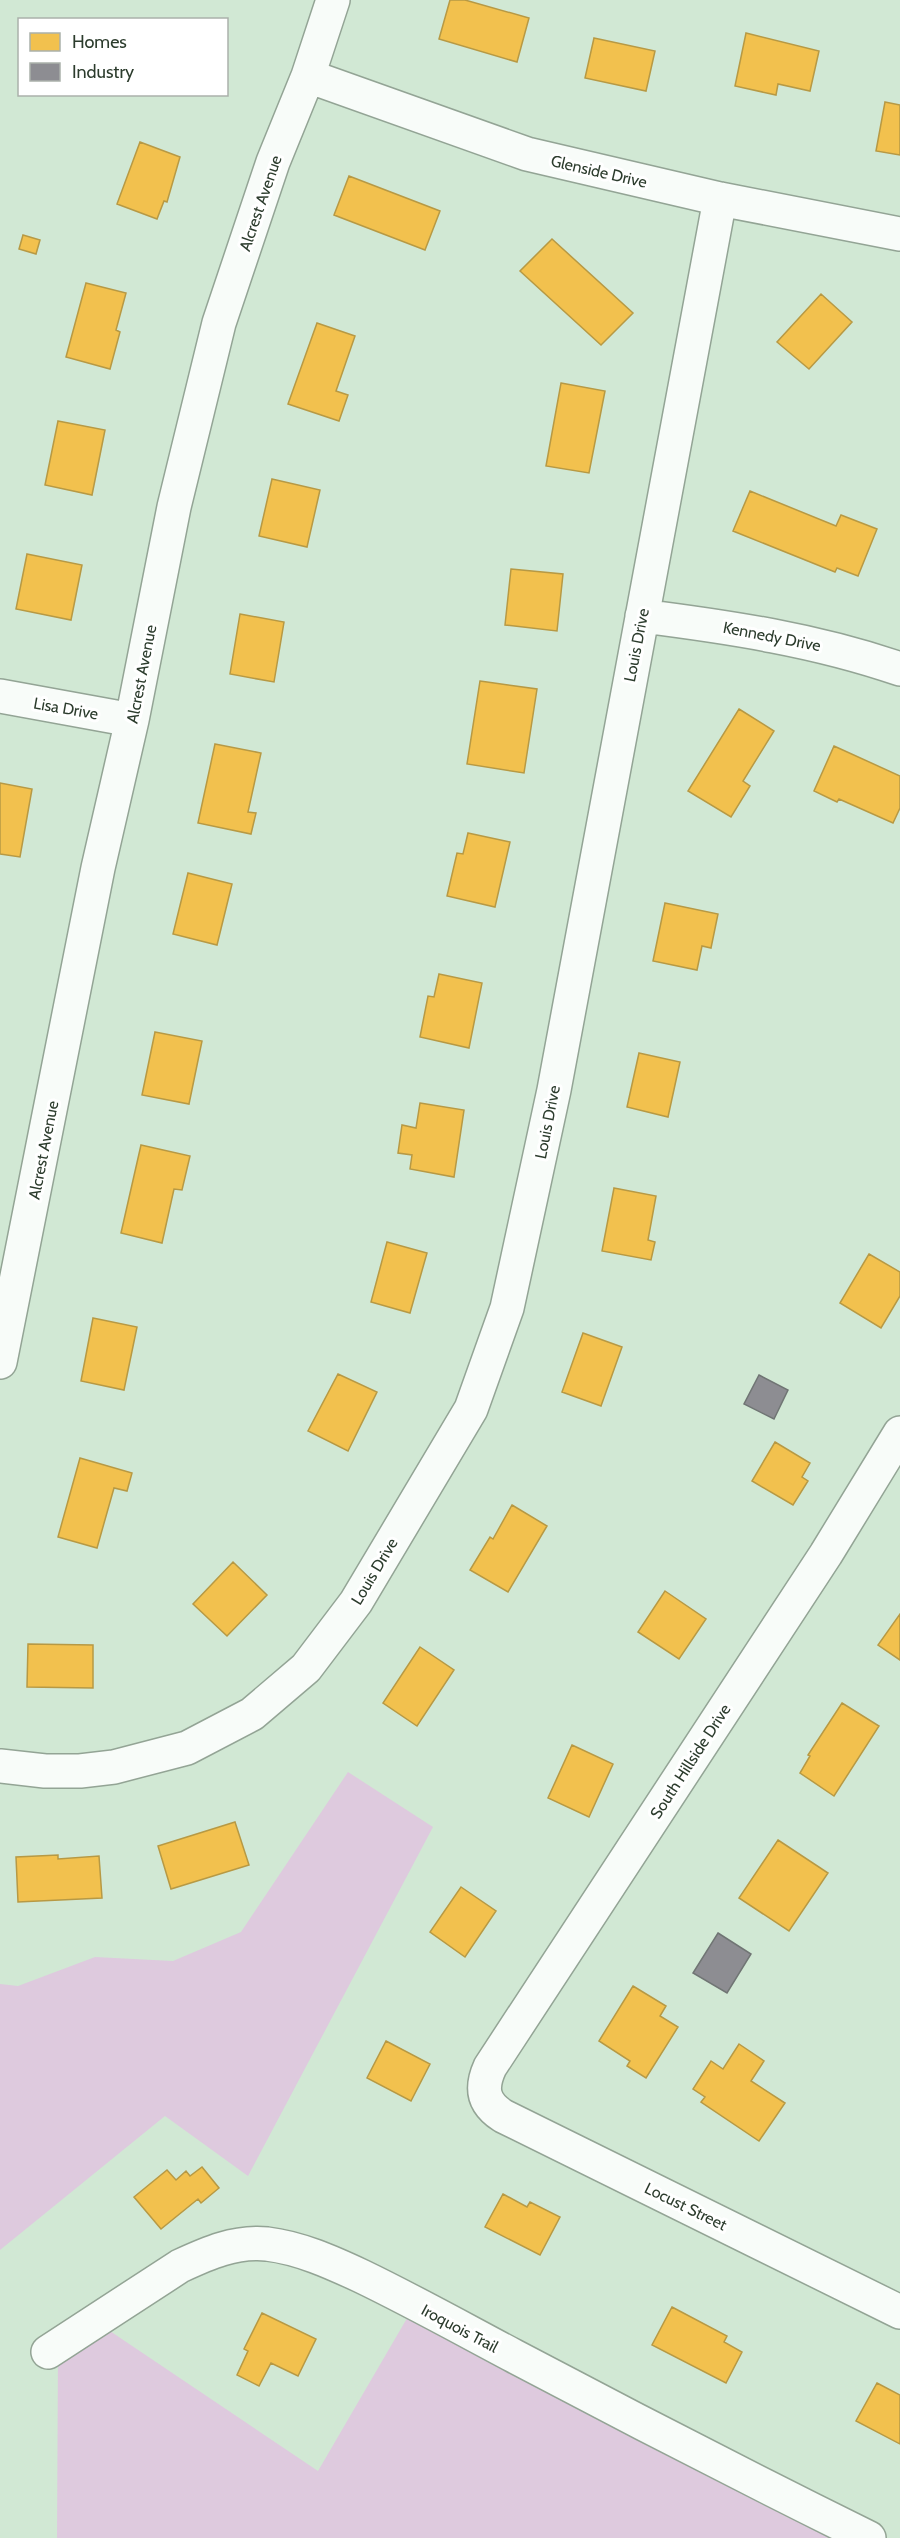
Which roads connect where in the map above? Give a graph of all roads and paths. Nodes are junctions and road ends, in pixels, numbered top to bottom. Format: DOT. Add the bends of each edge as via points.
graph roads {
  1 [pos="333,0"];
  2 [pos="308,76"];
  3 [pos="720,199"];
  4 [pos="900,234"];
  5 [pos="642,616"];
  6 [pos="900,669"];
  7 [pos="0,696"];
  8 [pos="132,720"];
  9 [pos="0,1362"];
  10 [pos="900,1433"];
  11 [pos="0,1766"];
  12 [pos="484,2090"];
  13 [pos="900,2312"];
  14 [pos="48,2352"];
  15 [pos="869,2538"];
  1 -- 2 [label="street, Alcrest Avenue"];
  2 -- 3 [label="street, Glenside Drive" via="527,154"];
  2 -- 8 [label="street, Alcrest Avenue" via="273,162 219,322 174,507"];
  3 -- 4 [label="street, Glenside Drive"];
  3 -- 5 [label="street, Louis Drive"];
  5 -- 6 [label="street, Kennedy Drive" via="736,628 823,646"];
  5 -- 11 [label="street, Louis Drive" via="526,1225 507,1308 471,1409 356,1602 306,1668 252,1714 187,1748 114,1767 45,1771"];
  7 -- 8 [label="street, Lisa Drive"];
  8 -- 9 [label="street, Alcrest Avenue" via="98,868"];
  10 -- 12 [label="street, South Hillside Drive" via="826,1554 490,2067"];
  12 -- 13 [label="street, Locust Street" via="488,2104 503,2116"];
  14 -- 15 [label="street, Iroquois Trail" via="201,2256 234,2246 283,2247 322,2258 386,2288 669,2438"];
}
